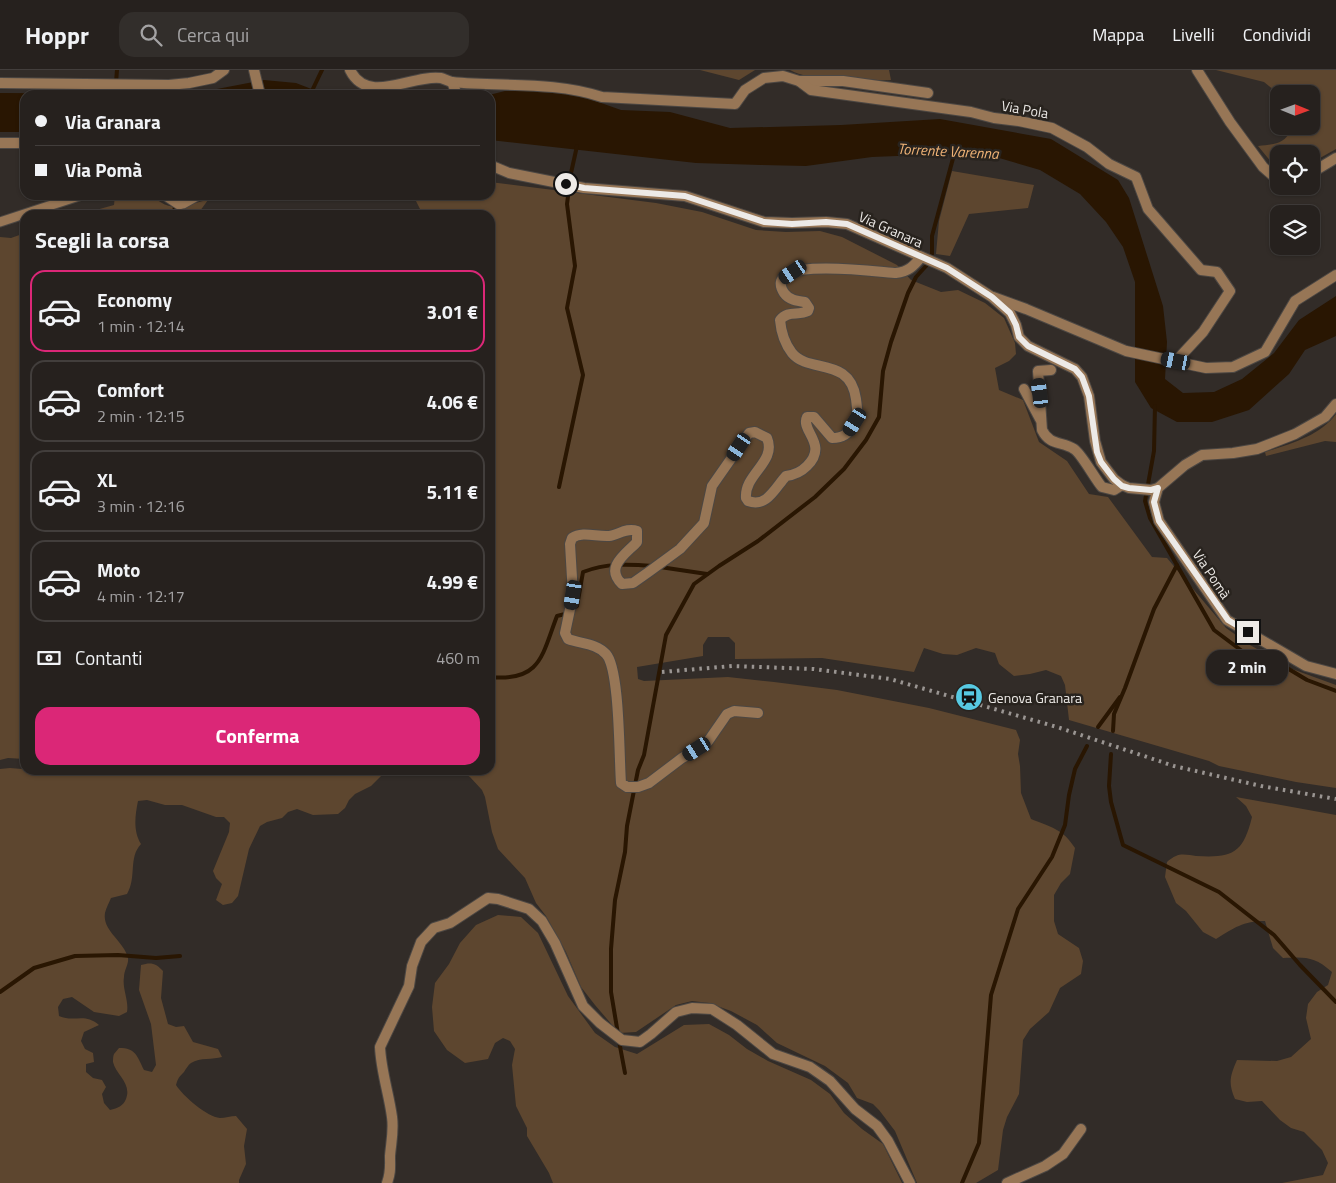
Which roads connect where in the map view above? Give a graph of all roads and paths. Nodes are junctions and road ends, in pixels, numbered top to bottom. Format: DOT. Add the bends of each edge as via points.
graph roads {
  1 [pos="224,70"];
  2 [pos="254,70"];
  3 [pos="350,70"];
  4 [pos="1196,70"];
  5 [pos="799,81"];
  6 [pos="0,83"];
  7 [pos="455,89"];
  8 [pos="259,90"];
  9 [pos="928,93"];
  10 [pos="0,143"];
  11 [pos="19,143"];
  12 [pos="1336,158"];
  13 [pos="495,167"];
  14 [pos="1320,168"];
  15 [pos="1270,173"];
  16 [pos="67,200"];
  17 [pos="172,200"];
  18 [pos="190,200"];
  19 [pos="36,210"];
  20 [pos="20,215"];
  21 [pos="0,222"];
  22 [pos="921,257"];
  23 [pos="1336,275"];
  24 [pos="992,297"];
  25 [pos="1176,361"];
  26 [pos="1052,370"];
  27 [pos="1024,389"];
  28 [pos="1336,404"];
  29 [pos="1042,422"];
  30 [pos="1122,486"];
  31 [pos="1155,489"];
  32 [pos="1336,674"];
  33 [pos="758,713"];
  34 [pos="1081,1129"];
  35 [pos="387,1183"];
  36 [pos="910,1183"];
  37 [pos="1007,1183"];
  1 -- 6 [label="street" via="214,78 179,84"];
  2 -- 8 [label="street"];
  3 -- 7 [label="street" via="354,79 376,87 440,78"];
  4 -- 15 [label="street" via="1230,122"];
  5 -- 7 [label="street, Via Pola" via="783,76 764,78 745,90 736,104 602,97 585,91 542,86"];
  5 -- 9 [label="street, Via Pola" via="843,81"];
  5 -- 25 [label="street, Via Pola" via="811,90 971,112 1052,128 1136,177 1148,209 1201,270 1217,272 1230,291 1203,332"];
  10 -- 11 [label="street"];
  12 -- 14 [label="street"];
  13 -- 22 [label="street, Via Granara" via="509,174 584,188 685,196 764,222 847,224"];
  16 -- 19 [label="street"];
  17 -- 18 [label="street" via="179,205"];
  20 -- 21 [label="street"];
  22 -- 24 [label="street, Via Granara" via="947,268"];
  22 -- 33 [label="street" via="912,269 897,273 830,267 793,272 783,278 784,293 792,300 805,302 809,308 805,313 787,314 780,320 792,352 803,360 836,370 848,379 854,386 858,414 849,432 838,438 832,438 814,417 807,417 806,424 815,445 813,459 796,475 786,476 770,497 758,504 746,498 751,478 766,460 770,449 767,438 755,432 749,433 712,486 704,523 680,549 633,583 622,584 616,577 615,567 637,542 636,531 629,529 611,536 580,535 572,538 569,553 573,595 565,634 568,639 599,648 611,661 616,683 621,783 624,786 638,788 649,783 704,746 727,714 734,711"];
  23 -- 25 [label="street, Via Granara" via="1295,301 1264,352 1233,367 1206,368"];
  24 -- 25 [label="street, Via Granara" via="1126,351"];
  24 -- 30 [label="street" via="1010,313 1019,337 1028,346 1075,369 1082,377 1089,396 1101,462"];
  26 -- 29 [label="street" via="1038,371"];
  27 -- 29 [label="street"];
  28 -- 31 [label="street" via="1326,417 1257,449 1202,455"];
  29 -- 30 [label="street" via="1046,436 1075,449 1102,487 1114,490"];
  30 -- 31 [label="street" via="1138,490"];
  31 -- 32 [label="street, Via Pomà" via="1154,502 1159,521 1228,620 1306,666"];
  34 -- 37 [label="street" via="1063,1154"];
  35 -- 36 [label="street" via="393,1132 380,1047 409,986 421,942 434,928 450,923 488,898 529,909 542,921 584,1006 622,1040 640,1042 676,1012 692,1008 712,1009 737,1024 773,1054 810,1067 830,1081 854,1110 877,1126"];
}
